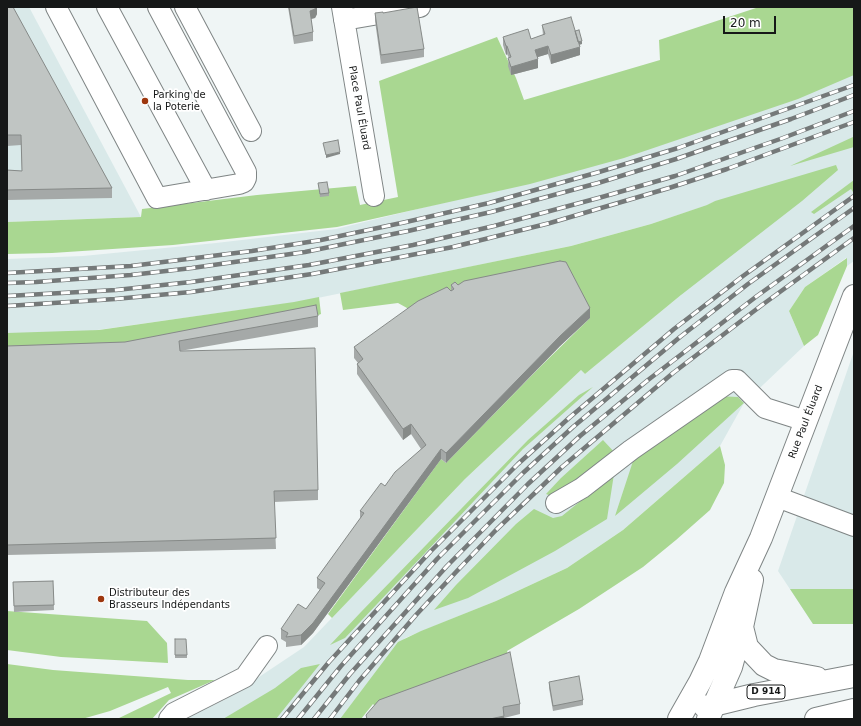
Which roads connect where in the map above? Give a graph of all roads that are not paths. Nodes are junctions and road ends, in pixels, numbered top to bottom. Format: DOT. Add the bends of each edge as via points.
graph roads {
  1 [pos="56,7"];
  2 [pos="107,7"];
  3 [pos="158,7"];
  4 [pos="185,7"];
  5 [pos="420,7"];
  6 [pos="343,13"];
  7 [pos="251,131"];
  8 [pos="206,190"];
  9 [pos="374,196"];
  10 [pos="853,301"];
  11 [pos="806,421"];
  12 [pos="777,497"];
  13 [pos="556,503"];
  14 [pos="854,526"];
  15 [pos="761,538"];
  16 [pos="742,627"];
  17 [pos="267,646"];
  18 [pos="854,676"];
  19 [pos="826,680"];
  20 [pos="854,710"];
  21 [pos="712,712"];
  22 [pos="677,718"];
  23 [pos="169,719"];
  24 [pos="816,719"];
  1 -- 8 [label="lane" via="157,198"];
  2 -- 8 [label="lane"];
  3 -- 8 [label="lane" via="246,172 244,182"];
  4 -- 7 [label="lane"];
  5 -- 6 [label="lane, Place Paul Éluard"];
  6 -- 9 [label="lane, Place Paul Éluard"];
  10 -- 11 [label="main road, Rue Paul Éluard"];
  11 -- 12 [label="main road, Rue Paul Éluard"];
  11 -- 13 [label="lane" via="765,408 737,380 732,380 631,450 582,488"];
  12 -- 14 [label="lane"];
  12 -- 15 [label="main road, Rue Paul Éluard"];
  15 -- 16 [label="main road, Rue Paul Éluard"];
  15 -- 22 [label="main road, Rue Paul Éluard" via="736,592 710,661"];
  16 -- 19 [label="main road" via="747,646 764,665 774,670"];
  16 -- 21 [label="main road, Rue Paul Éluard" via="731,667"];
  17 -- 23 [label="lane" via="245,677 174,713"];
  18 -- 19 [label="main road, D 914"];
  19 -- 21 [label="main road, D 914"];
  20 -- 24 [label="main road"];
  21 -- 22 [label="main road, D 914"];
}
